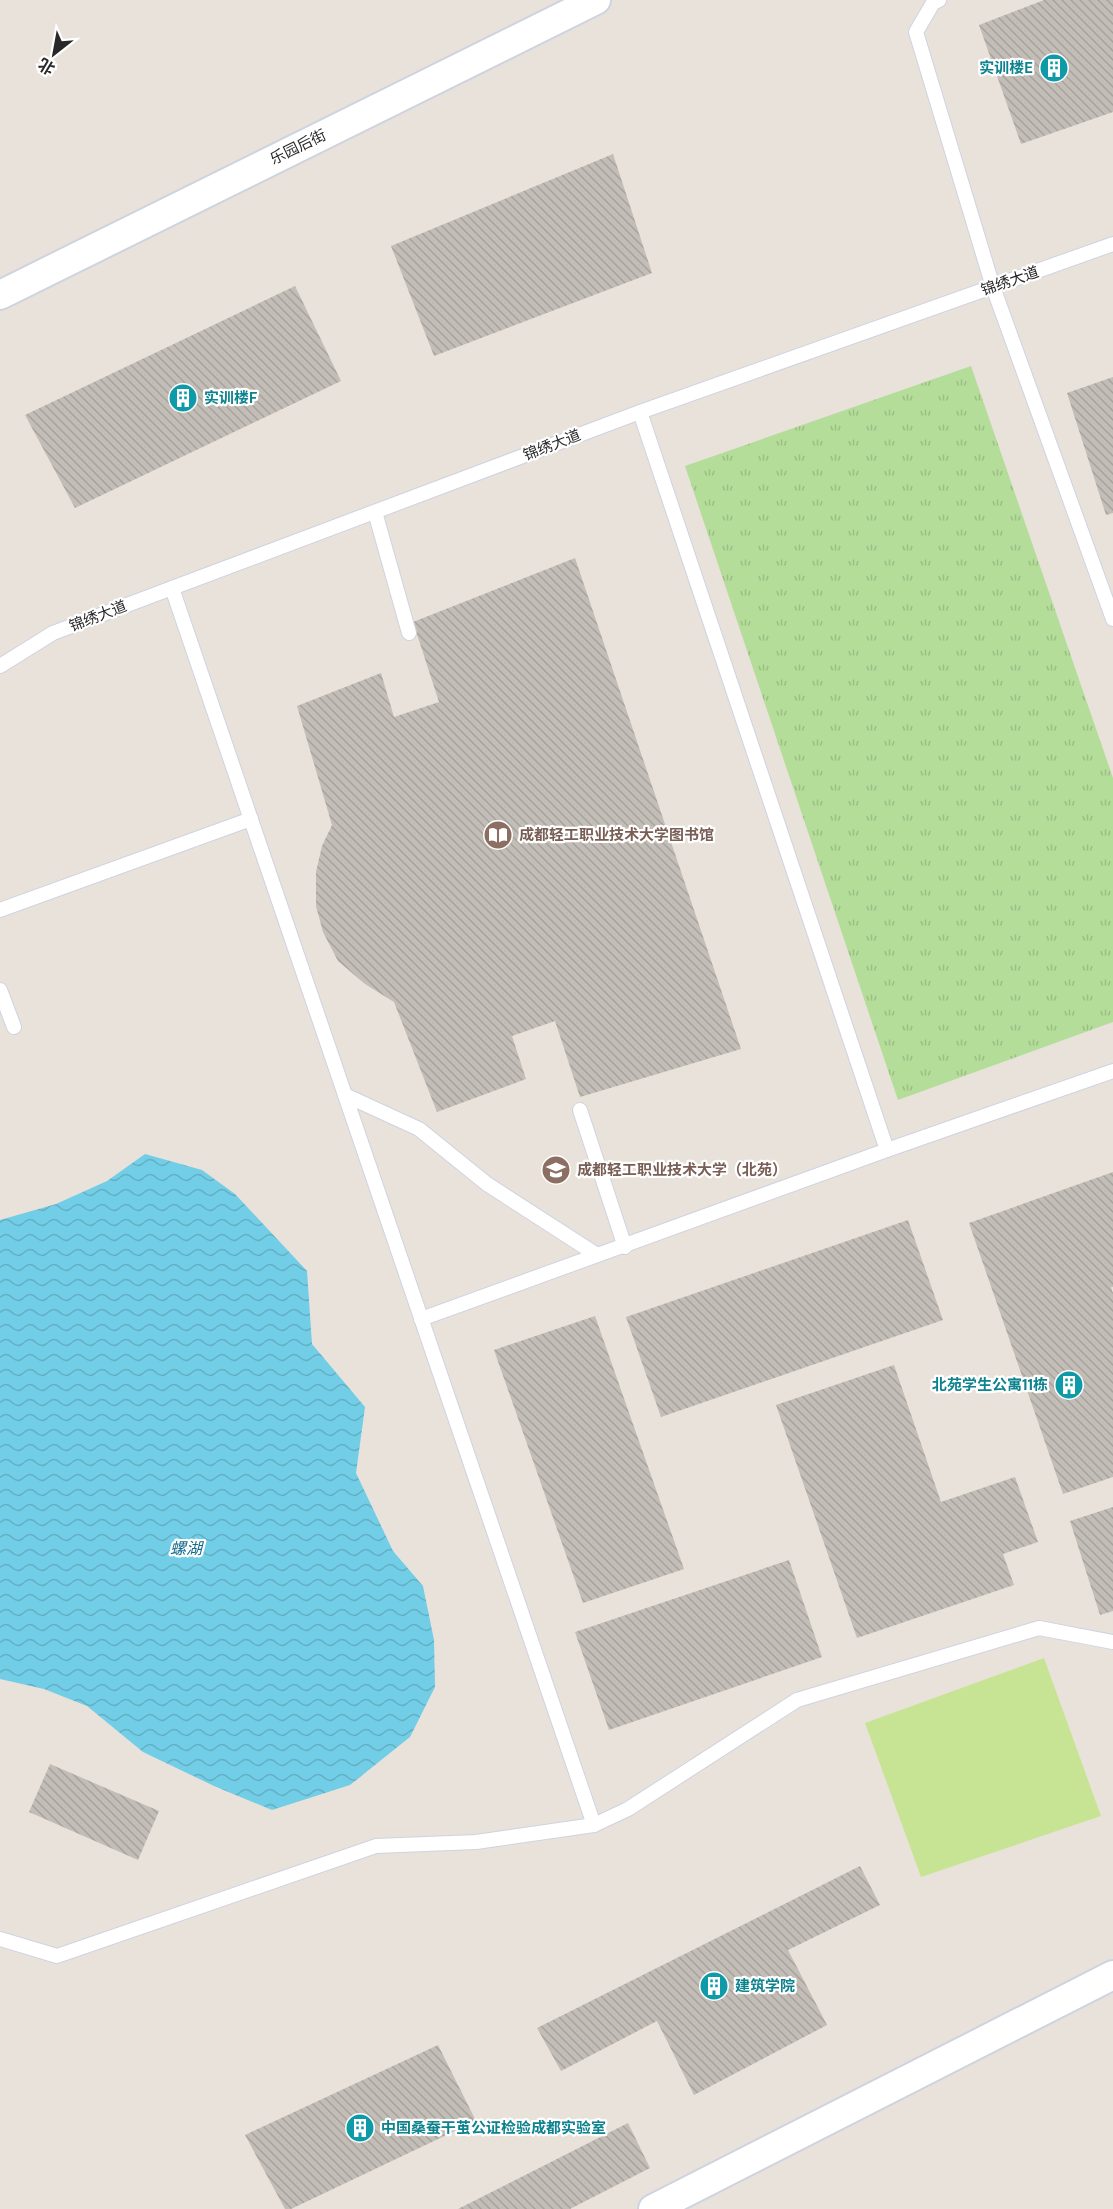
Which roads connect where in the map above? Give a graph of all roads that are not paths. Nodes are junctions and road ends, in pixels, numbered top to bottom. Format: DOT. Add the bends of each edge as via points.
graph roads {
  1 [pos="596,0"];
  2 [pos="939,0"];
  3 [pos="1113,244"];
  4 [pos="993,287"];
  5 [pos="0,295"];
  6 [pos="640,412"];
  7 [pos="375,512"];
  8 [pos="172,588"];
  9 [pos="1113,619"];
  10 [pos="410,633"];
  11 [pos="0,666"];
  12 [pos="251,819"];
  13 [pos="0,910"];
  14 [pos="0,990"];
  15 [pos="14,1027"];
  16 [pos="1113,1071"];
  17 [pos="345,1095"];
  18 [pos="580,1110"];
  19 [pos="887,1150"];
  20 [pos="625,1247"];
  21 [pos="597,1255"];
  22 [pos="421,1319"];
  23 [pos="1113,1642"];
  24 [pos="594,1825"];
  25 [pos="0,1939"];
  26 [pos="1113,1975"];
  27 [pos="653,2209"];
  1 -- 5 [label="street, 乐园后街"];
  2 -- 4 [label="lane" via="933,3 916,32"];
  3 -- 4 [label="lane, 锦绣大道"];
  4 -- 6 [label="lane, 锦绣大道"];
  4 -- 9 [label="lane"];
  6 -- 7 [label="lane, 锦绣大道"];
  6 -- 19 [label="lane"];
  7 -- 8 [label="lane, 锦绣大道"];
  7 -- 10 [label="lane"];
  8 -- 11 [label="lane, 锦绣大道" via="53,633"];
  8 -- 12 [label="lane"];
  12 -- 13 [label="lane"];
  12 -- 17 [label="lane"];
  14 -- 15 [label="lane"];
  16 -- 19 [label="lane"];
  17 -- 21 [label="lane" via="419,1130 487,1185"];
  17 -- 22 [label="lane"];
  18 -- 20 [label="lane"];
  19 -- 20 [label="lane"];
  20 -- 21 [label="lane"];
  21 -- 22 [label="lane"];
  22 -- 24 [label="lane"];
  23 -- 24 [label="lane" via="1039,1628 797,1700 628,1809"];
  24 -- 25 [label="lane" via="476,1842 376,1846 57,1956"];
  26 -- 27 [label="street"];
}
